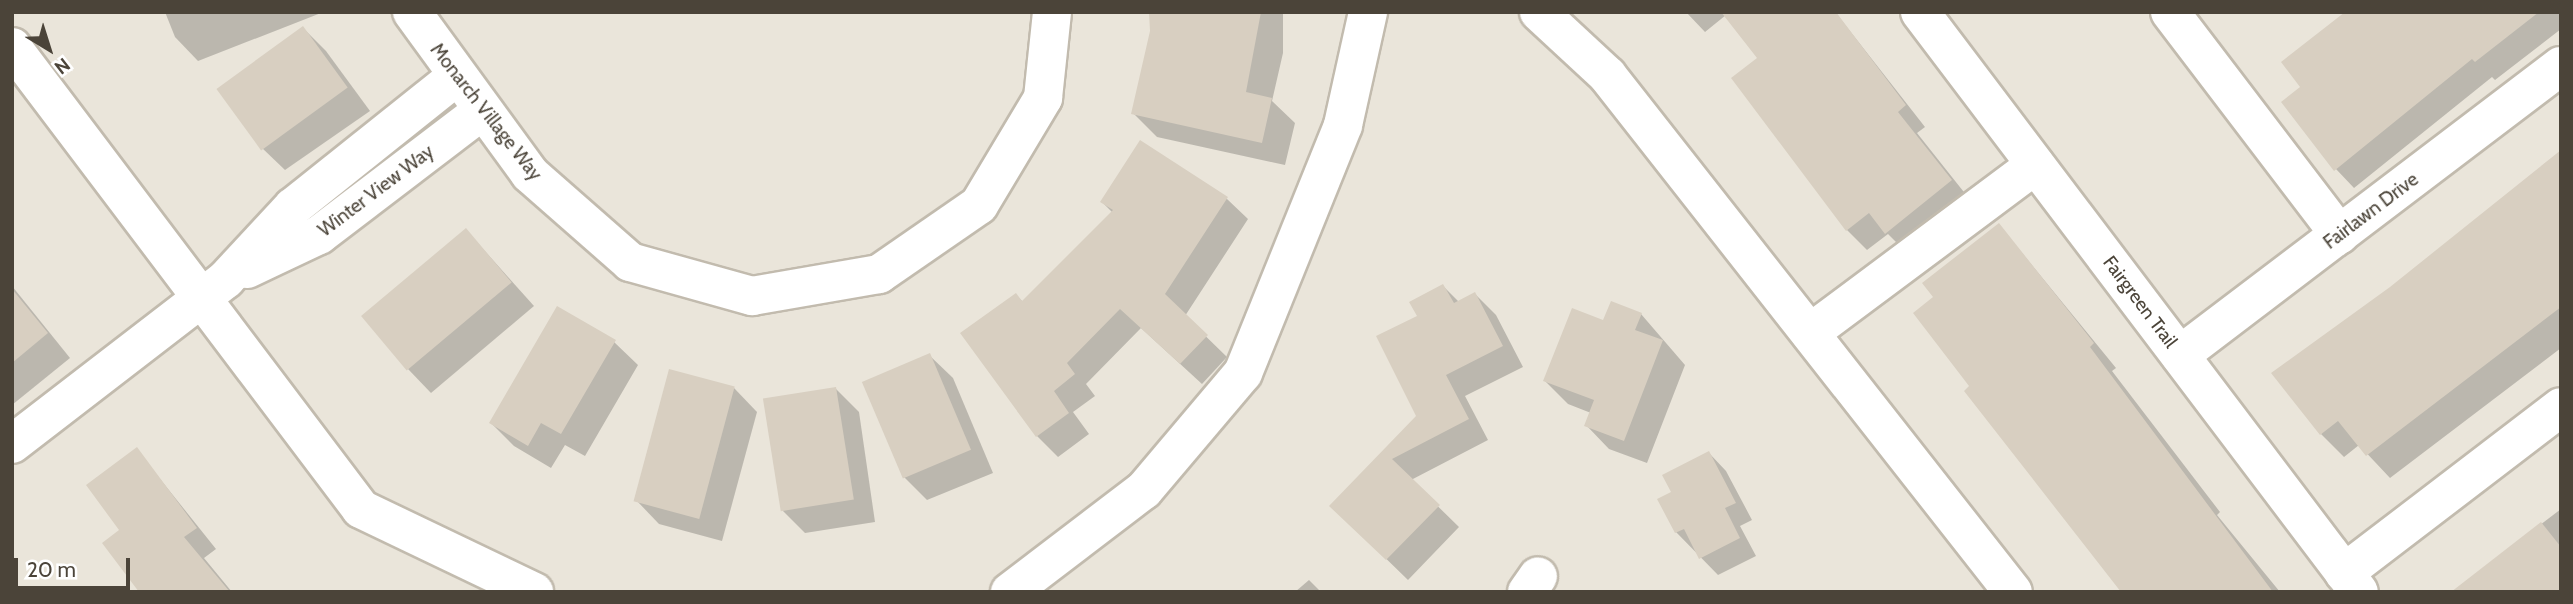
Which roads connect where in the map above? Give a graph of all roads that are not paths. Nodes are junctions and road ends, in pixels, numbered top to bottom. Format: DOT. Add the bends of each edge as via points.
graph roads {
  1 [pos="412,12"];
  2 [pos="1052,12"];
  3 [pos="1368,12"];
  4 [pos="1539,12"];
  5 [pos="1920,12"];
  6 [pos="2189,19"];
  7 [pos="12,47"];
  8 [pos="2561,66"];
  9 [pos="456,77"];
  10 [pos="482,111"];
  11 [pos="2035,165"];
  12 [pos="2340,235"];
  13 [pos="214,289"];
  14 [pos="1810,333"];
  15 [pos="2180,355"];
  16 [pos="2561,407"];
  17 [pos="12,443"];
  18 [pos="2351,582"];
  19 [pos="534,592"];
  20 [pos="1010,592"];
  21 [pos="2013,592"];
  1 -- 9 [label="street, Monarch Village Way"];
  2 -- 10 [label="street, Monarch Village Way" via="1043,98 979,205 879,274 752,296 630,262 530,174"];
  3 -- 20 [label="street" via="1343,125 1243,373 1144,490"];
  4 -- 14 [label="street" via="1607,75"];
  5 -- 11 [label="street, Fairgreen Trail"];
  6 -- 12 [label="street"];
  7 -- 13 [label="street"];
  8 -- 12 [label="street, Fairlawn Drive"];
  9 -- 10 [label="street, Monarch Village Way"];
  9 -- 13 [label="street, Winter View Way" via="293,207"];
  10 -- 13 [label="street, Winter View Way" via="319,234"];
  11 -- 14 [label="street"];
  11 -- 15 [label="street, Fairgreen Trail"];
  12 -- 15 [label="street, Fairlawn Drive"];
  13 -- 17 [label="street, Winter View Way"];
  13 -- 19 [label="street" via="361,509"];
  14 -- 21 [label="street"];
  15 -- 18 [label="street, Fairgreen Trail"];
  16 -- 18 [label="street"];
}
